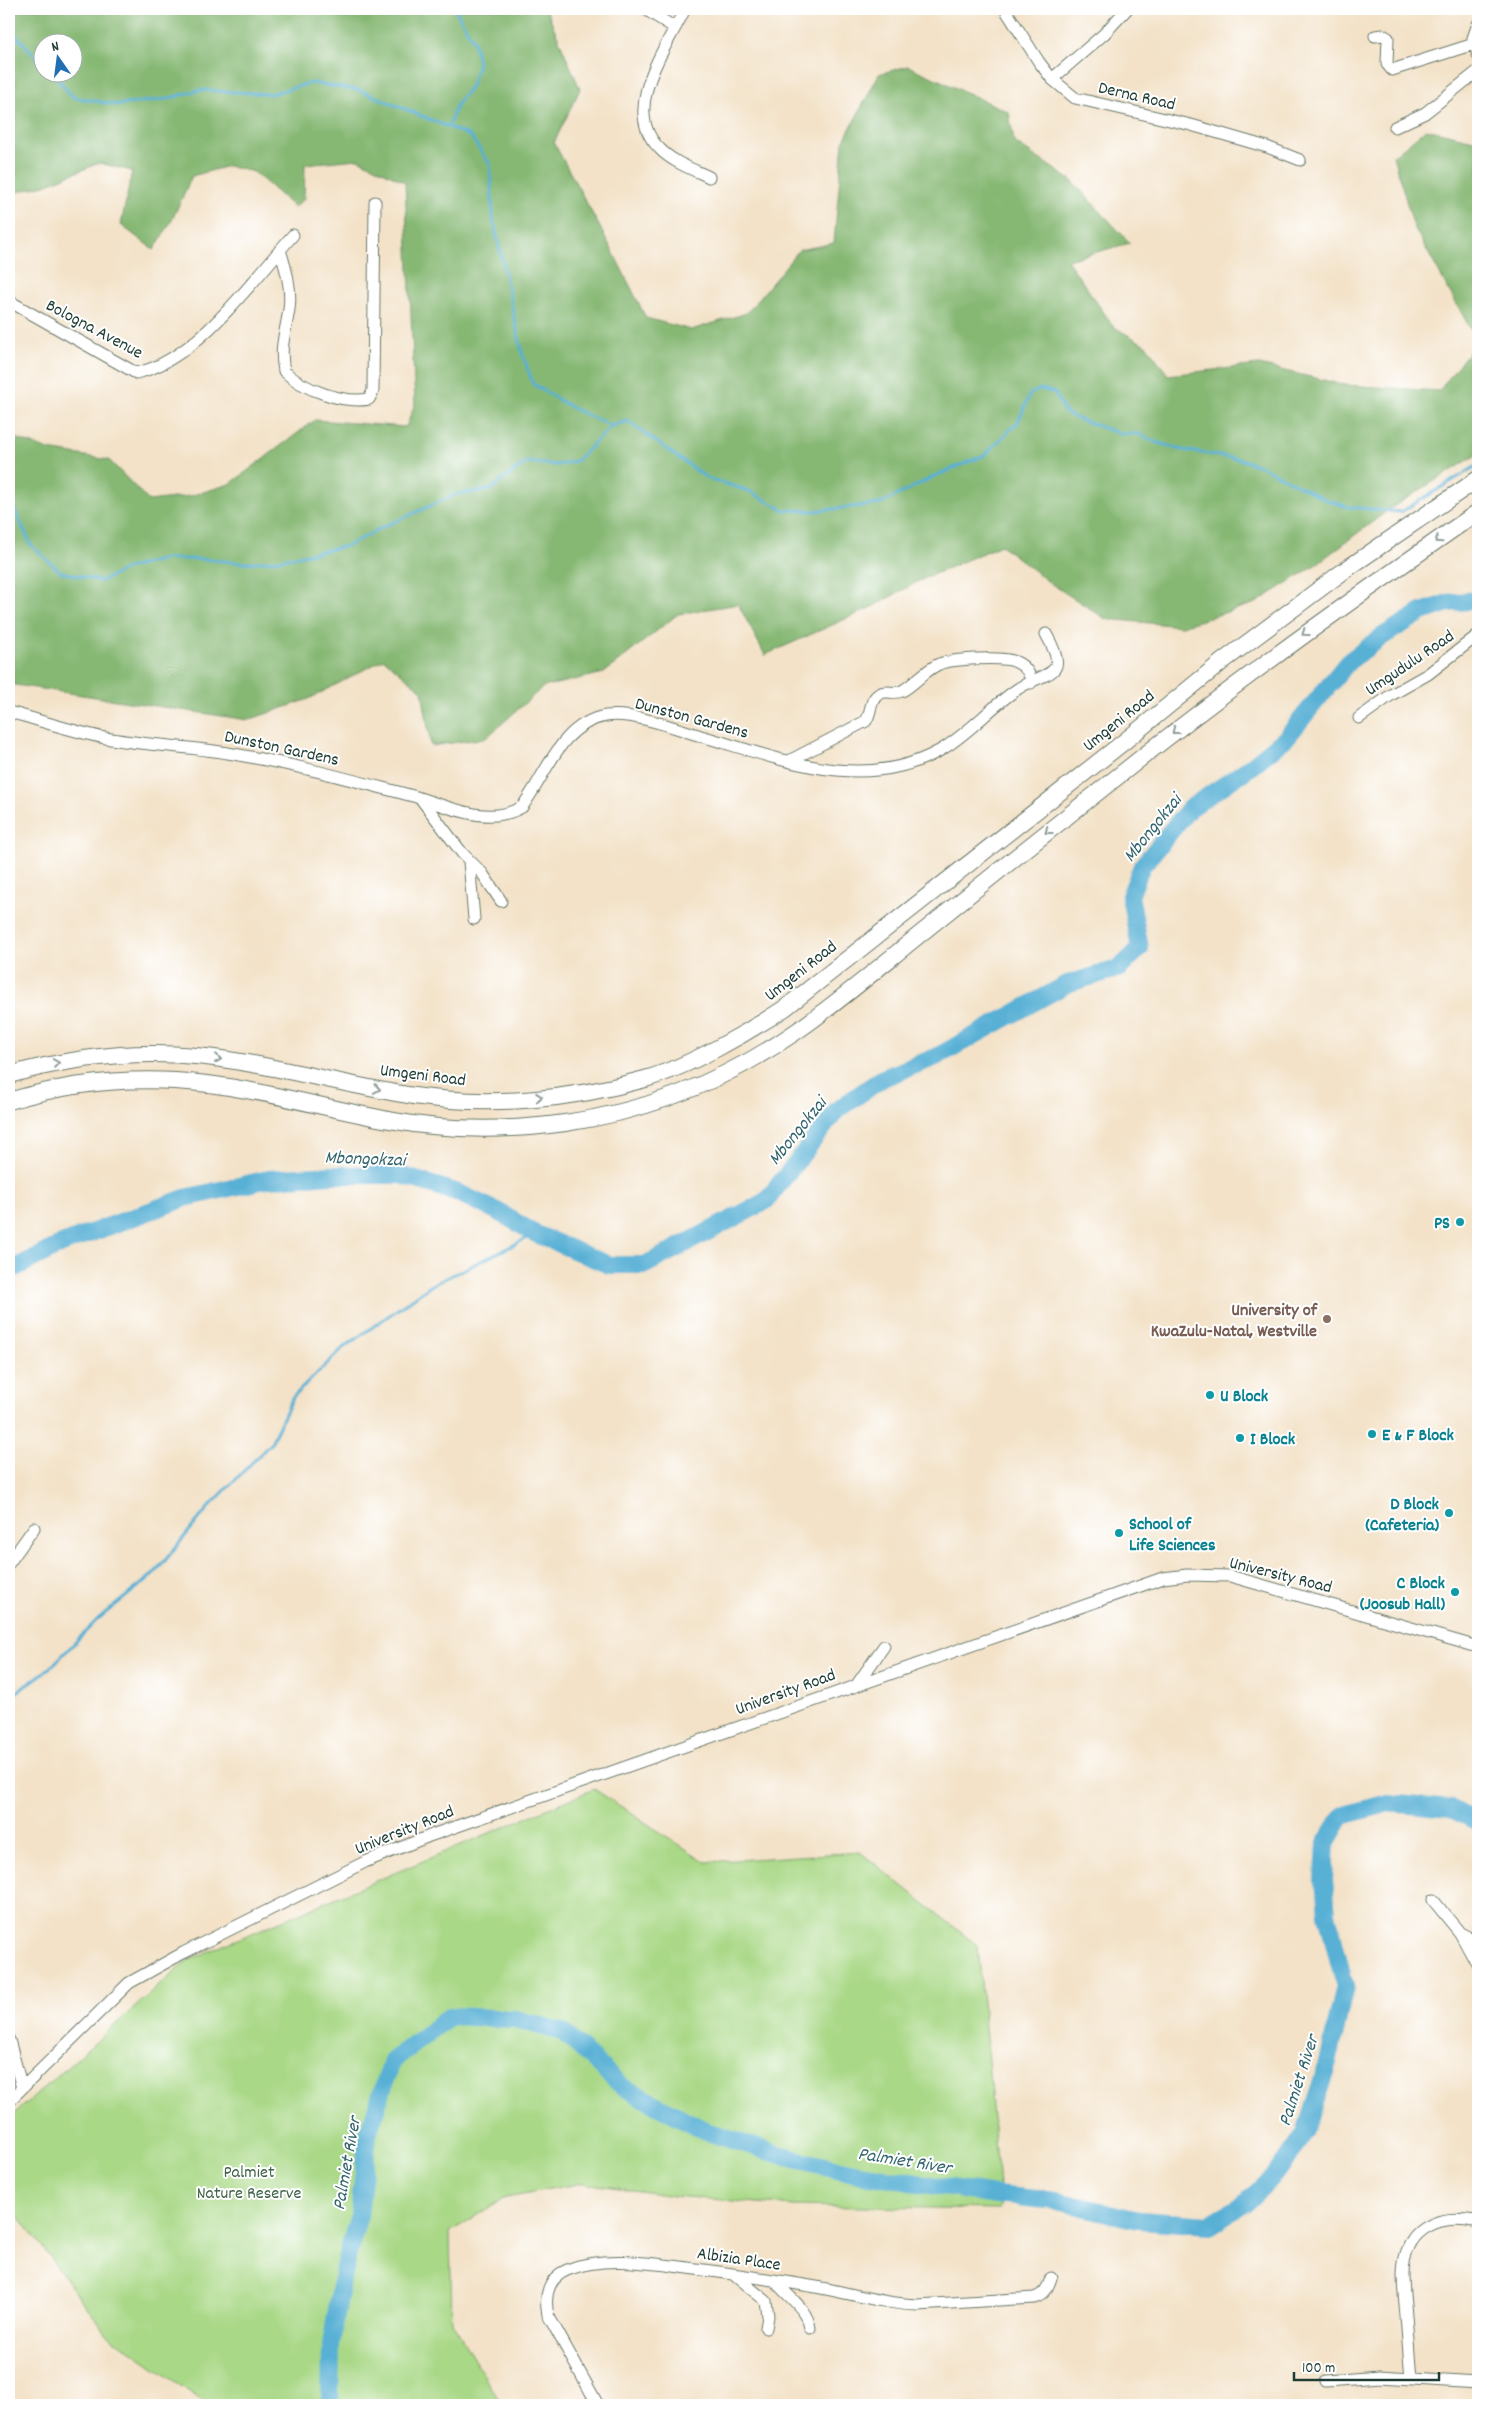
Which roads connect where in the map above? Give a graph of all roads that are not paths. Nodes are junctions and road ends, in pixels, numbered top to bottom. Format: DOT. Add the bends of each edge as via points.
graph roads {
  1 [pos="646,9"];
  2 [pos="685,9"];
  3 [pos="1005,9"];
  4 [pos="1128,9"];
  5 [pos="1478,24"];
  6 [pos="675,28"];
  7 [pos="1375,36"];
  8 [pos="1474,44"];
  9 [pos="1478,55"];
  10 [pos="1478,71"];
  11 [pos="1052,79"];
  12 [pos="1396,128"];
  13 [pos="1300,160"];
  14 [pos="709,177"];
  15 [pos="375,202"];
  16 [pos="293,235"];
  17 [pos="280,250"];
  18 [pos="9,301"];
  19 [pos="1478,480"];
  20 [pos="1478,512"];
  21 [pos="1046,634"];
  22 [pos="1478,635"];
  23 [pos="1031,683"];
  24 [pos="9,712"];
  25 [pos="1359,718"];
  26 [pos="789,761"];
  27 [pos="421,799"];
  28 [pos="469,861"];
  29 [pos="501,901"];
  30 [pos="474,919"];
  31 [pos="9,1075"];
  32 [pos="9,1101"];
  33 [pos="34,1528"];
  34 [pos="9,1563"];
  35 [pos="884,1646"];
  36 [pos="1478,1647"];
  37 [pos="858,1683"];
  38 [pos="1433,1900"];
  39 [pos="1460,1933"];
  40 [pos="1478,1942"];
  41 [pos="1478,1966"];
  42 [pos="9,2040"];
  43 [pos="22,2088"];
  44 [pos="9,2101"];
  45 [pos="1474,2221"];
  46 [pos="734,2275"];
  47 [pos="1051,2278"];
  48 [pos="775,2281"];
  49 [pos="766,2328"];
  50 [pos="810,2328"];
  51 [pos="1411,2378"];
  52 [pos="1326,2381"];
  53 [pos="1478,2383"];
  54 [pos="598,2405"];
  1 -- 6 [label="street"];
  2 -- 6 [label="street"];
  3 -- 11 [label="street, Derna Road"];
  4 -- 11 [label="street"];
  5 -- 8 [label="street"];
  6 -- 14 [label="street" via="648,82 643,113 647,129 660,150"];
  7 -- 8 [label="street" via="1388,38 1387,64 1392,70"];
  8 -- 9 [label="street"];
  10 -- 12 [label="street" via="1425,113"];
  11 -- 13 [label="street, Derna Road" via="1075,98 1191,125"];
  15 -- 17 [label="street" via="375,343 373,391 369,399 342,398 322,392 292,379 284,371 281,343 290,308 289,285"];
  16 -- 17 [label="street, Bologna Avenue"];
  17 -- 18 [label="street, Bologna Avenue" via="242,297 206,332 166,362 136,373"];
  31 -- 19 [label="highway, Umgeni Road, one-way" via="43,1065 93,1057 196,1056 415,1096 471,1101 576,1094 646,1079 693,1060 785,1008 1222,661 1345,570"];
  20 -- 32 [label="highway, one-way" via="1238,683 796,1032 707,1083 667,1100 564,1123 508,1129 454,1128 393,1121 221,1086 173,1081 62,1087"];
  21 -- 23 [label="street, Dunston Gardens" via="1057,656 1055,669"];
  22 -- 25 [label="street, Umgudulu Road" via="1428,674"];
  23 -- 26 [label="street, Dunston Gardens" via="1006,696 958,739 916,760 886,769 840,772"];
  23 -- 26 [label="street" via="1028,671 1012,660 941,664 902,691 880,693 873,700 866,721"];
  24 -- 27 [label="street, Dunston Gardens" via="108,739 206,749 286,763"];
  26 -- 27 [label="street, Dunston Gardens" via="655,722 608,716 590,720 571,732 528,798 512,813 500,816 477,814"];
  27 -- 28 [label="street"];
  28 -- 29 [label="street" via="482,873"];
  28 -- 30 [label="street"];
  33 -- 34 [label="street"];
  35 -- 37 [label="street"];
  36 -- 37 [label="street, University Road" via="1230,1576 1187,1575 1138,1586"];
  37 -- 43 [label="street, University Road" via="401,1846 183,1953 129,1983"];
  38 -- 39 [label="street"];
  39 -- 40 [label="street"];
  39 -- 41 [label="street"];
  42 -- 43 [label="street"];
  43 -- 44 [label="street, University Road"];
  45 -- 51 [label="street" via="1434,2222 1415,2238 1407,2254 1403,2273"];
  46 -- 48 [label="street, Albizia Place"];
  46 -- 49 [label="street" via="766,2301"];
  46 -- 54 [label="street, Albizia Place" via="626,2262 568,2270 554,2280 546,2298 548,2314"];
  47 -- 48 [label="street, Albizia Place" via="1044,2293 1034,2298 924,2305 902,2304"];
  48 -- 50 [label="street" via="804,2311"];
  51 -- 52 [label="street" via="1380,2376"];
  51 -- 53 [label="street"];
}
